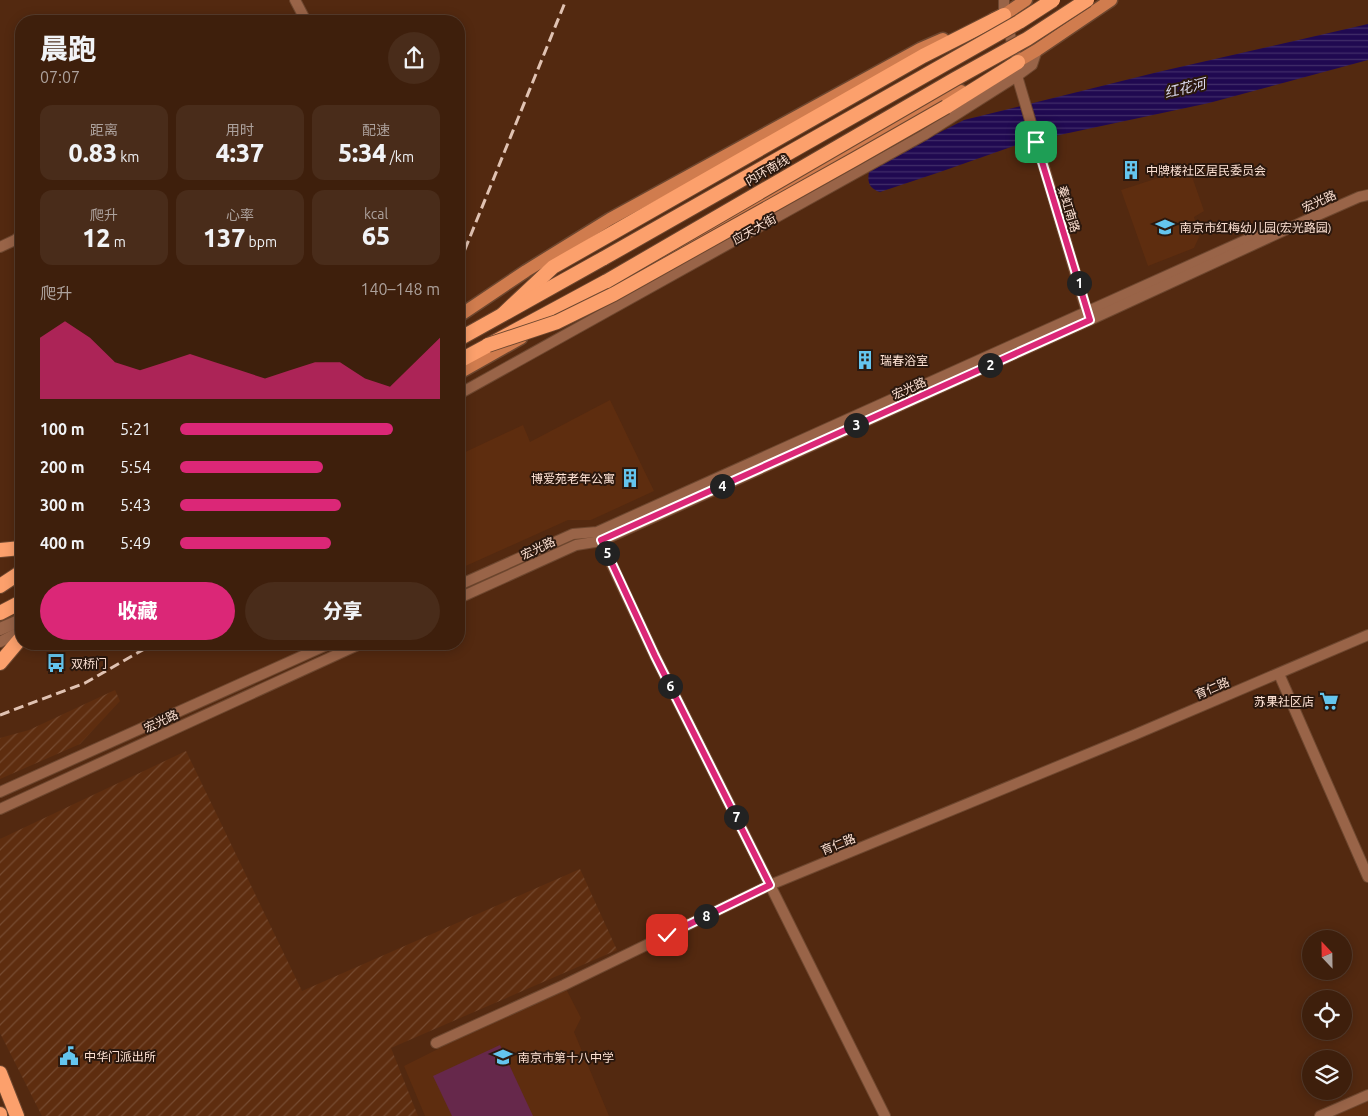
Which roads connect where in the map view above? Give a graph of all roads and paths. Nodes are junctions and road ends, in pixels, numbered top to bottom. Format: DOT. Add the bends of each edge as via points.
graph roads {
  1 [pos="295,0"];
  2 [pos="1004,0"];
  3 [pos="1026,0"];
  4 [pos="1053,0"];
  5 [pos="1087,0"];
  6 [pos="1111,0"];
  7 [pos="303,15"];
  8 [pos="1004,15"];
  9 [pos="1037,50"];
  10 [pos="1018,62"];
  11 [pos="1018,80"];
  12 [pos="1368,188"];
  13 [pos="1368,195"];
  14 [pos="15,240"];
  15 [pos="0,247"];
  16 [pos="465,312"];
  17 [pos="503,314"];
  18 [pos="1088,316"];
  19 [pos="465,336"];
  20 [pos="488,345"];
  21 [pos="465,358"];
  22 [pos="465,370"];
  23 [pos="465,391"];
  24 [pos="599,536"];
  25 [pos="15,549"];
  26 [pos="0,550"];
  27 [pos="15,571"];
  28 [pos="15,576"];
  29 [pos="0,580"];
  30 [pos="465,582"];
  31 [pos="15,585"];
  32 [pos="0,586"];
  33 [pos="0,593"];
  34 [pos="465,595"];
  35 [pos="15,605"];
  36 [pos="0,613"];
  37 [pos="15,615"];
  38 [pos="0,620"];
  39 [pos="15,623"];
  40 [pos="0,629"];
  41 [pos="15,634"];
  42 [pos="1368,635"];
  43 [pos="0,642"];
  44 [pos="15,645"];
  45 [pos="316,650"];
  46 [pos="347,650"];
  47 [pos="0,663"];
  48 [pos="1279,674"];
  49 [pos="0,792"];
  50 [pos="0,809"];
  51 [pos="1368,877"];
  52 [pos="770,885"];
  53 [pos="436,1043"];
  54 [pos="0,1072"];
  55 [pos="1368,1095"];
  56 [pos="17,1116"];
  57 [pos="884,1116"];
  58 [pos="1320,1116"];
  1 -- 7 [label="street"];
  2 -- 8 [label="street"];
  3 -- 8 [label="main road"];
  4 -- 17 [label="highway, 内环南线, bridge"];
  5 -- 20 [label="highway, 内环南线, bridge" via="1027,39 607,281"];
  6 -- 9 [label="main road, 应天大街"];
  8 -- 10 [label="street"];
  8 -- 16 [label="main road" via="920,49 618,214"];
  8 -- 17 [label="highway" via="924,56 552,267"];
  9 -- 10 [label="main road, 应天大街"];
  9 -- 11 [label="street, 应天大街" via="1032,65"];
  10 -- 20 [label="highway, bridge" via="946,107 614,294 557,322"];
  10 -- 22 [label="main road, 应天大街" via="942,101"];
  11 -- 18 [label="street, 秦虹南路"];
  11 -- 23 [label="street, 应天大街"];
  12 -- 18 [label="street, 宏光路" via="1301,215"];
  13 -- 18 [label="street, 宏光路"];
  14 -- 15 [label="street"];
  17 -- 19 [label="highway, 内环南线"];
  18 -- 24 [label="street, 宏光路"];
  20 -- 21 [label="highway, 内环南线"];
  24 -- 30 [label="street, 宏光路" via="573,534"];
  24 -- 34 [label="street, 宏光路"];
  24 -- 52 [label="street" via="655,656"];
  25 -- 26 [label="highway"];
  27 -- 29 [label="street"];
  28 -- 32 [label="highway"];
  31 -- 33 [label="highway"];
  35 -- 36 [label="highway"];
  37 -- 38 [label="highway"];
  39 -- 40 [label="street"];
  41 -- 43 [label="street"];
  42 -- 48 [label="street, 育仁路"];
  44 -- 47 [label="highway"];
  45 -- 49 [label="street, 宏光路"];
  46 -- 50 [label="street, 宏光路"];
  48 -- 51 [label="street"];
  48 -- 52 [label="street, 育仁路"];
  52 -- 53 [label="street, 育仁路"];
  52 -- 57 [label="street"];
  54 -- 56 [label="highway"];
  55 -- 58 [label="street"];
}
